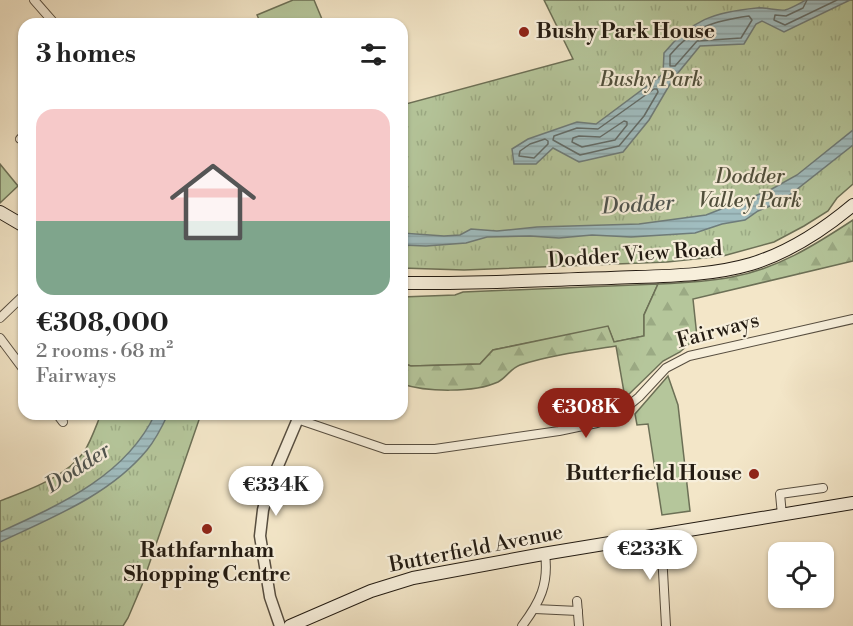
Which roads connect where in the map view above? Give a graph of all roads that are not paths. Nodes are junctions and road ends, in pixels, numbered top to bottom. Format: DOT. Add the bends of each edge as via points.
graph roads {
  1 [pos="34,0"];
  2 [pos="50,18"];
  3 [pos="853,205"];
  4 [pos="0,212"];
  5 [pos="18,222"];
  6 [pos="408,283"];
  7 [pos="18,301"];
  8 [pos="0,318"];
  9 [pos="853,319"];
  10 [pos="0,338"];
  11 [pos="18,362"];
  12 [pos="297,420"];
  13 [pos="306,420"];
  14 [pos="823,488"];
  15 [pos="853,503"];
  16 [pos="783,515"];
  17 [pos="661,535"];
  18 [pos="544,554"];
  19 [pos="577,601"];
  20 [pos="535,609"];
  21 [pos="578,611"];
  22 [pos="280,626"];
  23 [pos="290,626"];
  24 [pos="522,626"];
  25 [pos="579,626"];
  26 [pos="666,626"];
  1 -- 2 [label="street"];
  3 -- 6 [label="main road, Dodder View Road" via="828,226 788,249 732,268 655,276"];
  4 -- 5 [label="main road"];
  7 -- 8 [label="street"];
  9 -- 13 [label="street, Fairways" via="689,356 666,368 615,417 559,431 435,448 385,448"];
  10 -- 11 [label="street"];
  12 -- 22 [label="street, Fairways" via="269,487 260,536 270,597"];
  14 -- 16 [label="street" via="780,494"];
  15 -- 16 [label="main road, Butterfield Avenue"];
  16 -- 17 [label="main road, Butterfield Avenue"];
  17 -- 18 [label="main road, Butterfield Avenue"];
  17 -- 26 [label="street"];
  18 -- 20 [label="street" via="541,591"];
  18 -- 23 [label="main road, Butterfield Avenue" via="413,578 371,591"];
  19 -- 21 [label="street"];
  20 -- 21 [label="street"];
  20 -- 24 [label="street"];
  21 -- 25 [label="street"];
}
